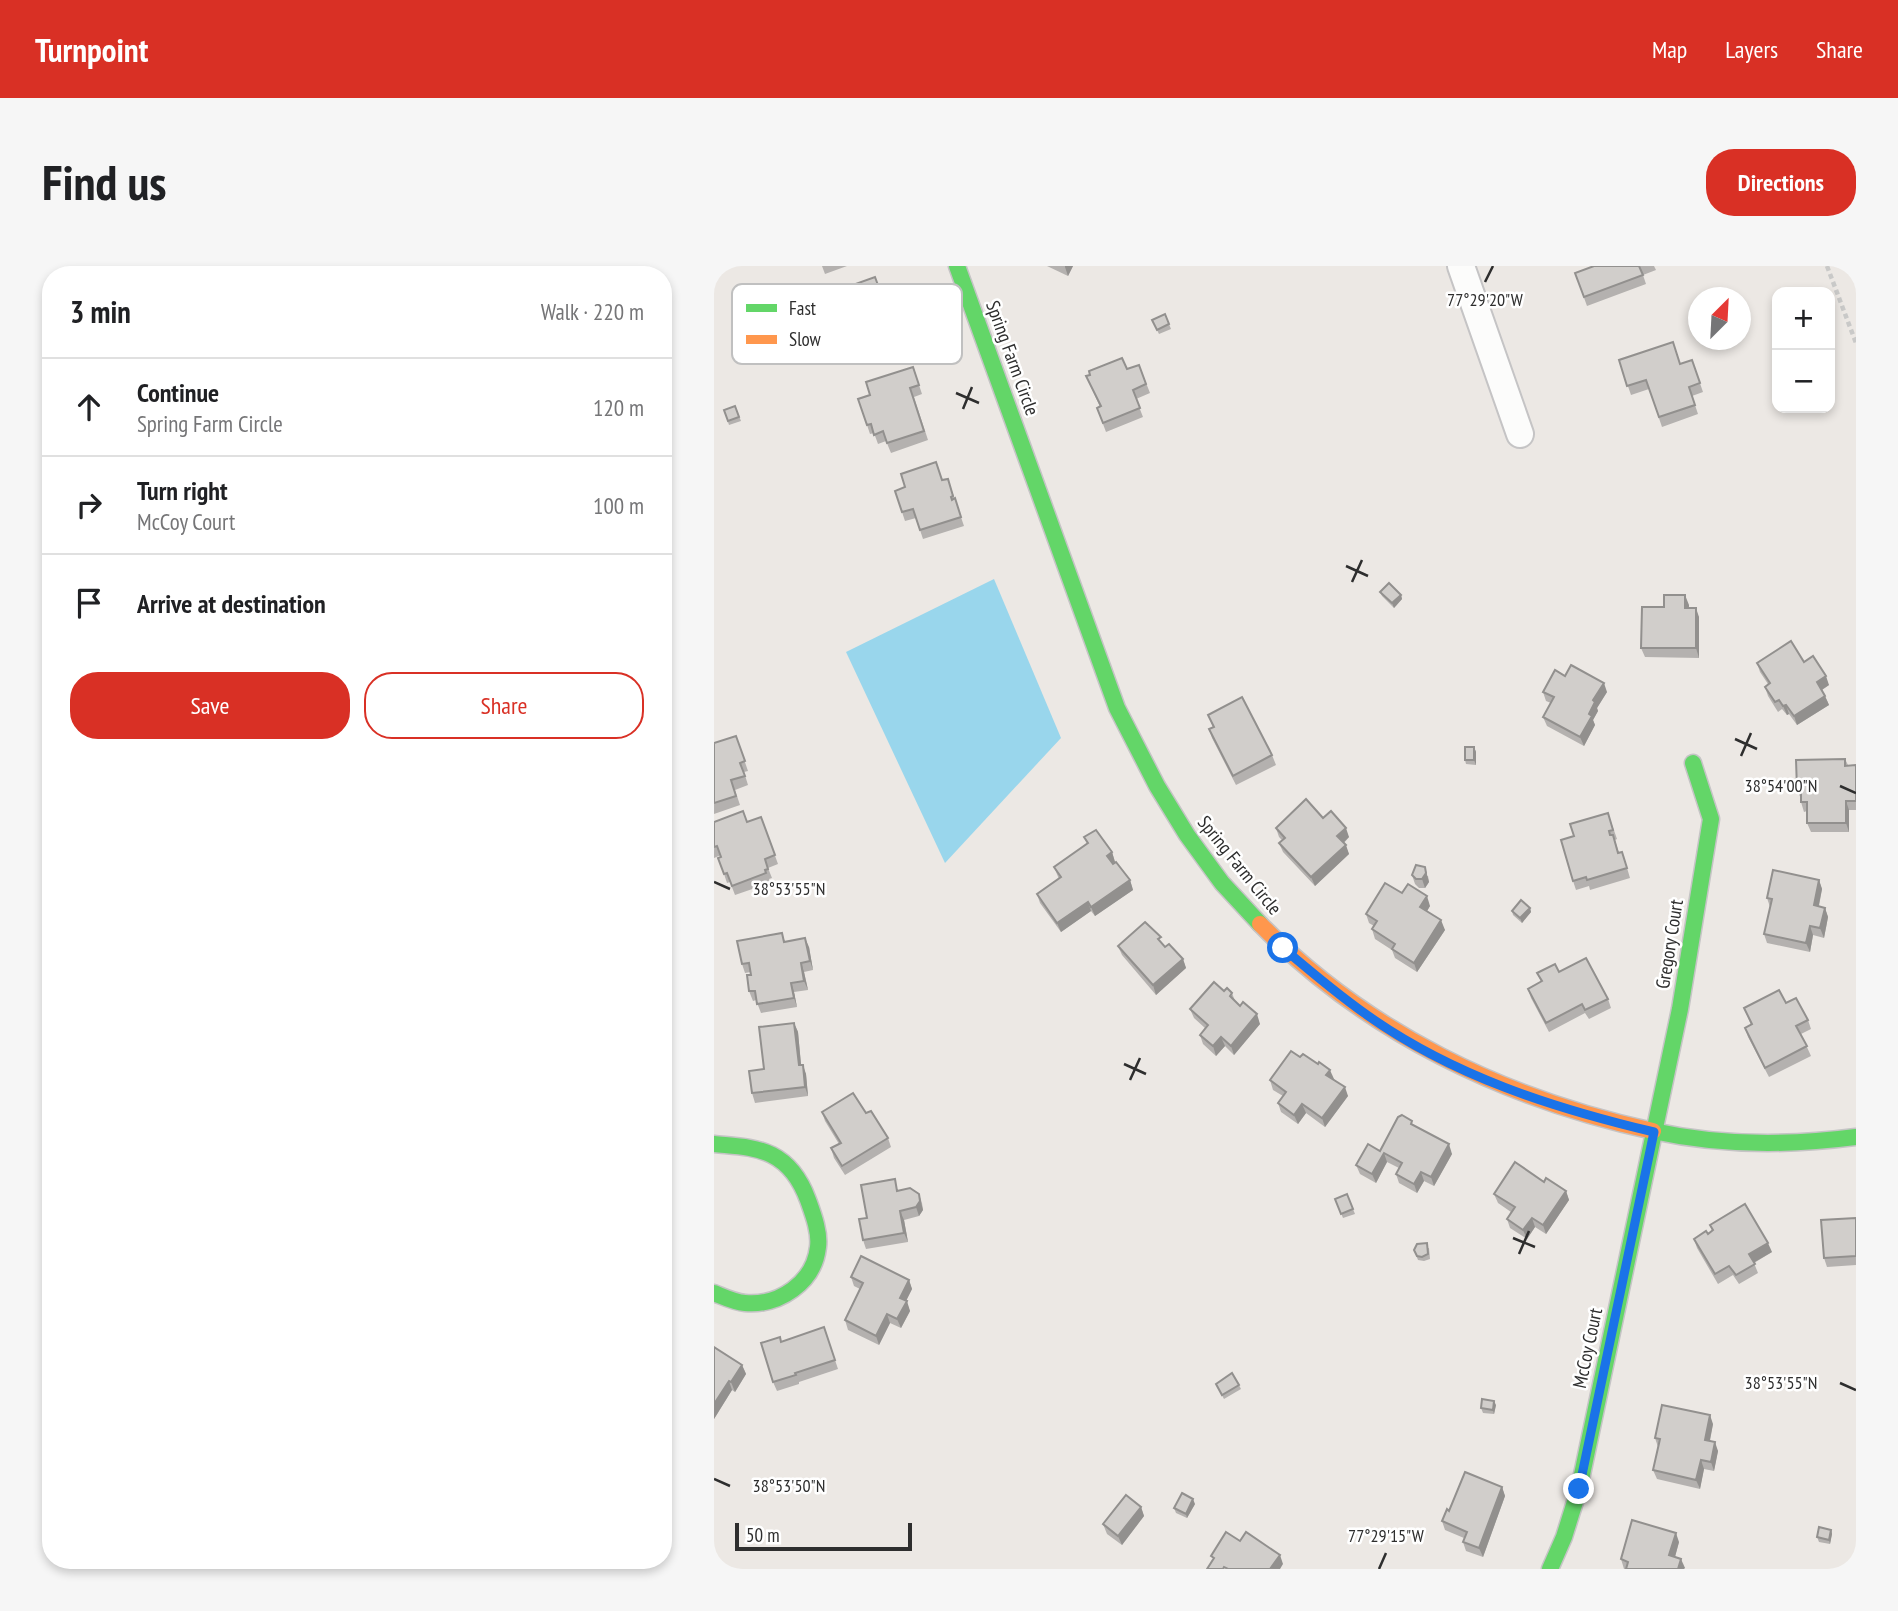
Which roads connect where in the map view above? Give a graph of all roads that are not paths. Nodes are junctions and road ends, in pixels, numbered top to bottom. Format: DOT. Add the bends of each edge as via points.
graph roads {
  1 [pos="957,266"];
  2 [pos="1461,266"];
  3 [pos="1520,434"];
  4 [pos="1693,763"];
  5 [pos="1654,1132"];
  6 [pos="1856,1136"];
  7 [pos="714,1144"];
  8 [pos="714,1293"];
  9 [pos="1550,1569"];
  1 -- 5 [label="street, Spring Farm Circle" via="1117,708 1143,764 1202,857 1283,948 1339,995 1410,1042 1532,1099"];
  2 -- 3 [label="street"];
  4 -- 5 [label="street, Gregory Court" via="1711,818 1680,1009"];
  5 -- 6 [label="street, Spring Farm Circle" via="1746,1144 1805,1144"];
  5 -- 9 [label="street, McCoy Court" via="1579,1489"];
  7 -- 8 [label="street" via="762,1150 796,1173 817,1228 818,1249 812,1268 785,1296 746,1304"];
}
